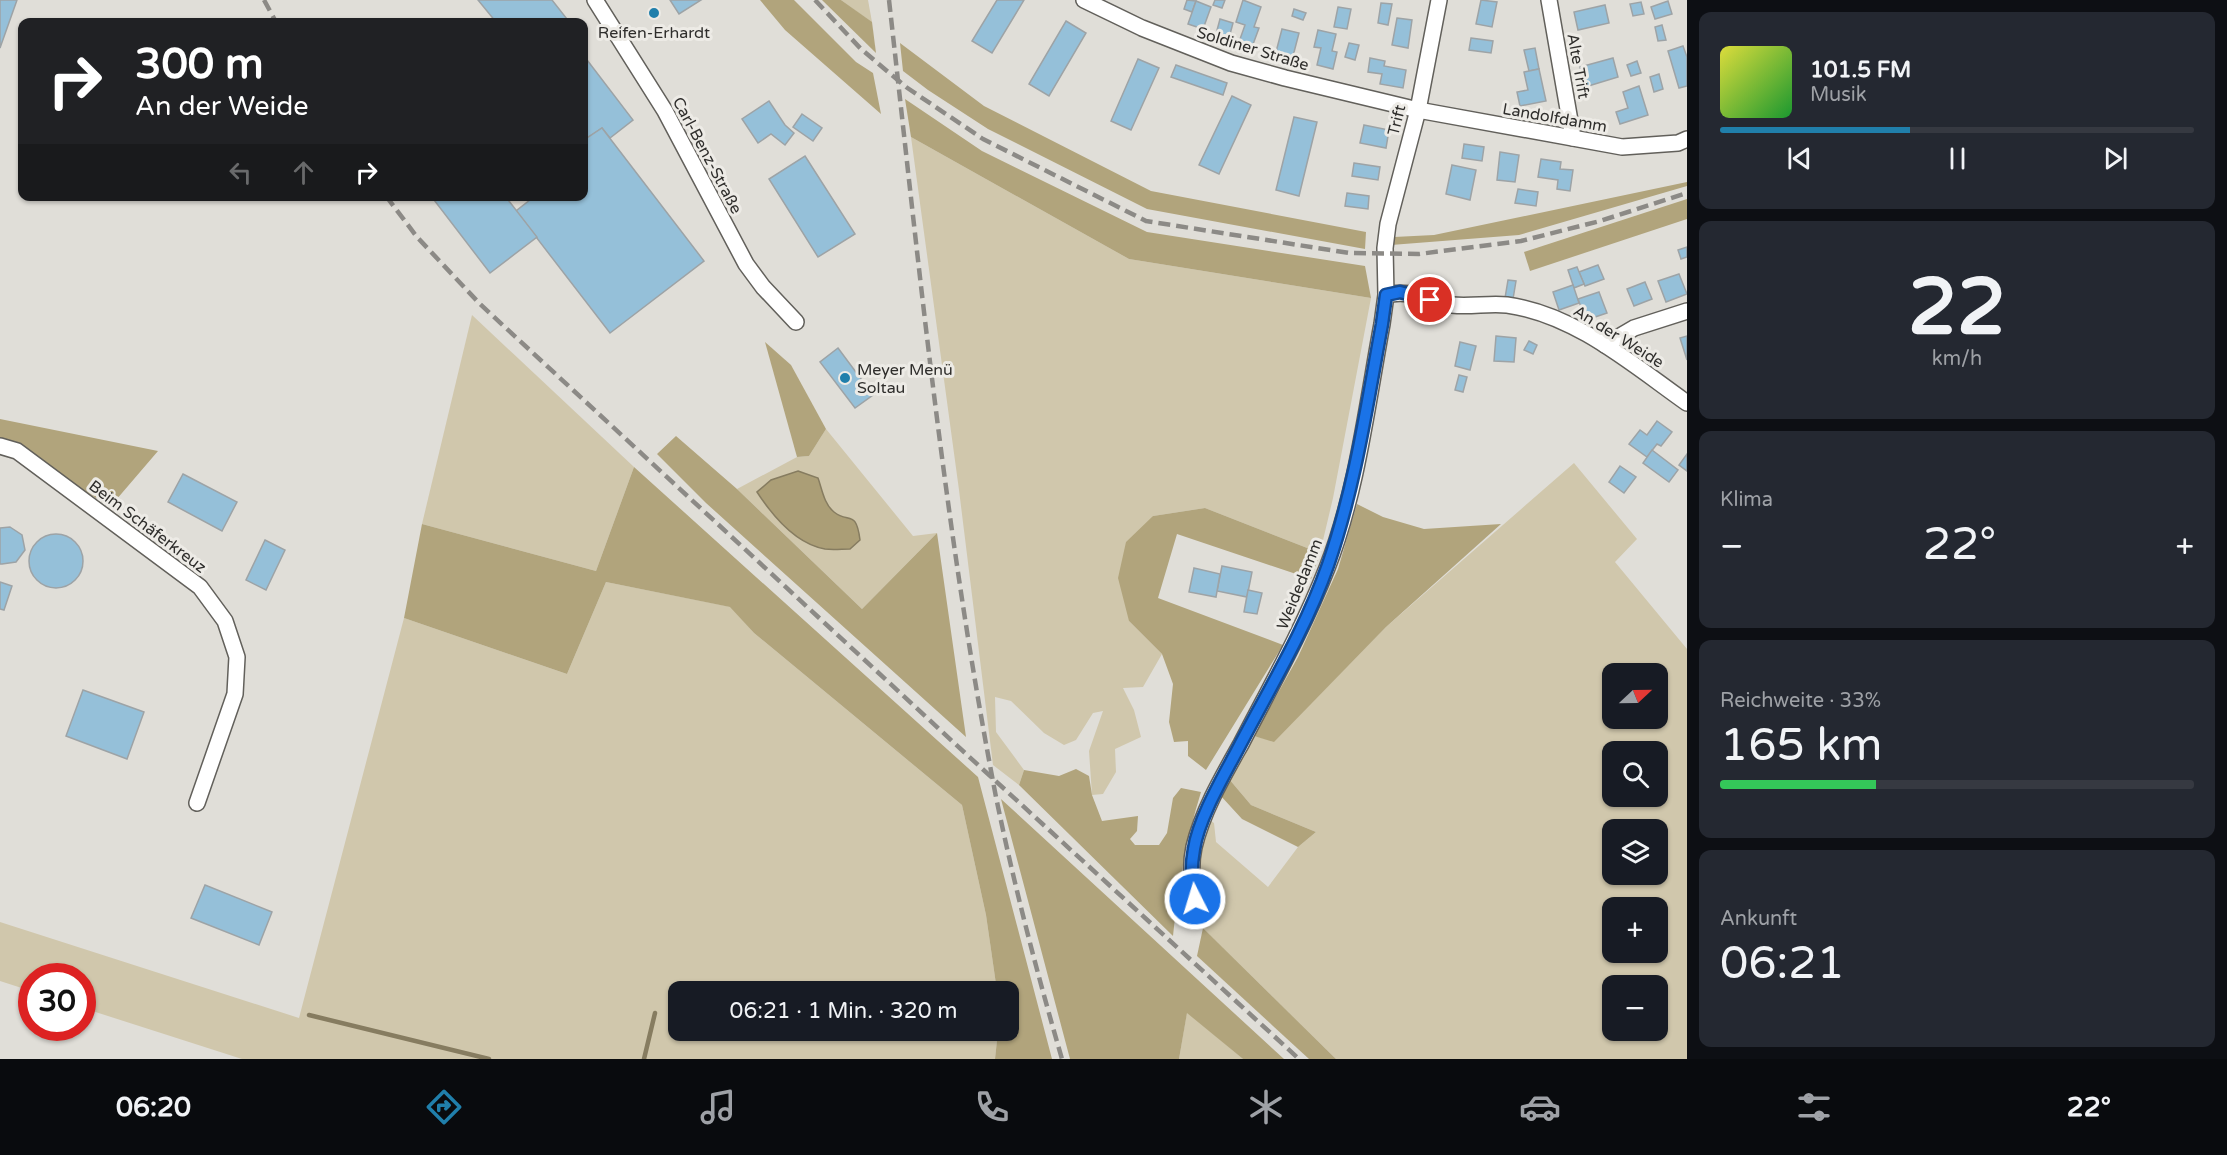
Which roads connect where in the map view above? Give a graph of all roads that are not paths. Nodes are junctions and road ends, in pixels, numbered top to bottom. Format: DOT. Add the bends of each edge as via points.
graph roads {
  1 [pos="596,0"];
  2 [pos="1084,0"];
  3 [pos="1439,0"];
  4 [pos="1549,0"];
  5 [pos="1418,110"];
  6 [pos="1573,138"];
  7 [pos="1687,139"];
  8 [pos="1385,248"];
  9 [pos="1386,295"];
  10 [pos="1687,311"];
  11 [pos="796,322"];
  12 [pos="1605,345"];
  13 [pos="1687,403"];
  14 [pos="0,446"];
  15 [pos="197,803"];
  16 [pos="1198,914"];
  1 -- 11 [label="street, Carl-Benz-Straße" via="665,111 746,264"];
  2 -- 5 [label="street, Soldiner Straße" via="1231,63"];
  3 -- 5 [label="street, Trift"];
  4 -- 6 [label="street, Alte Trift"];
  5 -- 6 [label="street, Landolfdamm"];
  5 -- 8 [label="street, Trift"];
  6 -- 7 [label="street, Landolfdamm" via="1622,147"];
  8 -- 9 [label="street, Weidedamm"];
  9 -- 12 [label="street, An der Weide" via="1400,292 1451,305 1507,305 1553,316"];
  9 -- 16 [label="street, Weidedamm" via="1348,502 1327,567 1291,651 1219,783 1201,826 1194,848 1191,883"];
  10 -- 12 [label="street" via="1634,328"];
  12 -- 13 [label="street, An der Weide"];
  14 -- 15 [label="street, Beim Schäferkreuz" via="17,451 200,587 225,621 237,657 235,694"];
}
